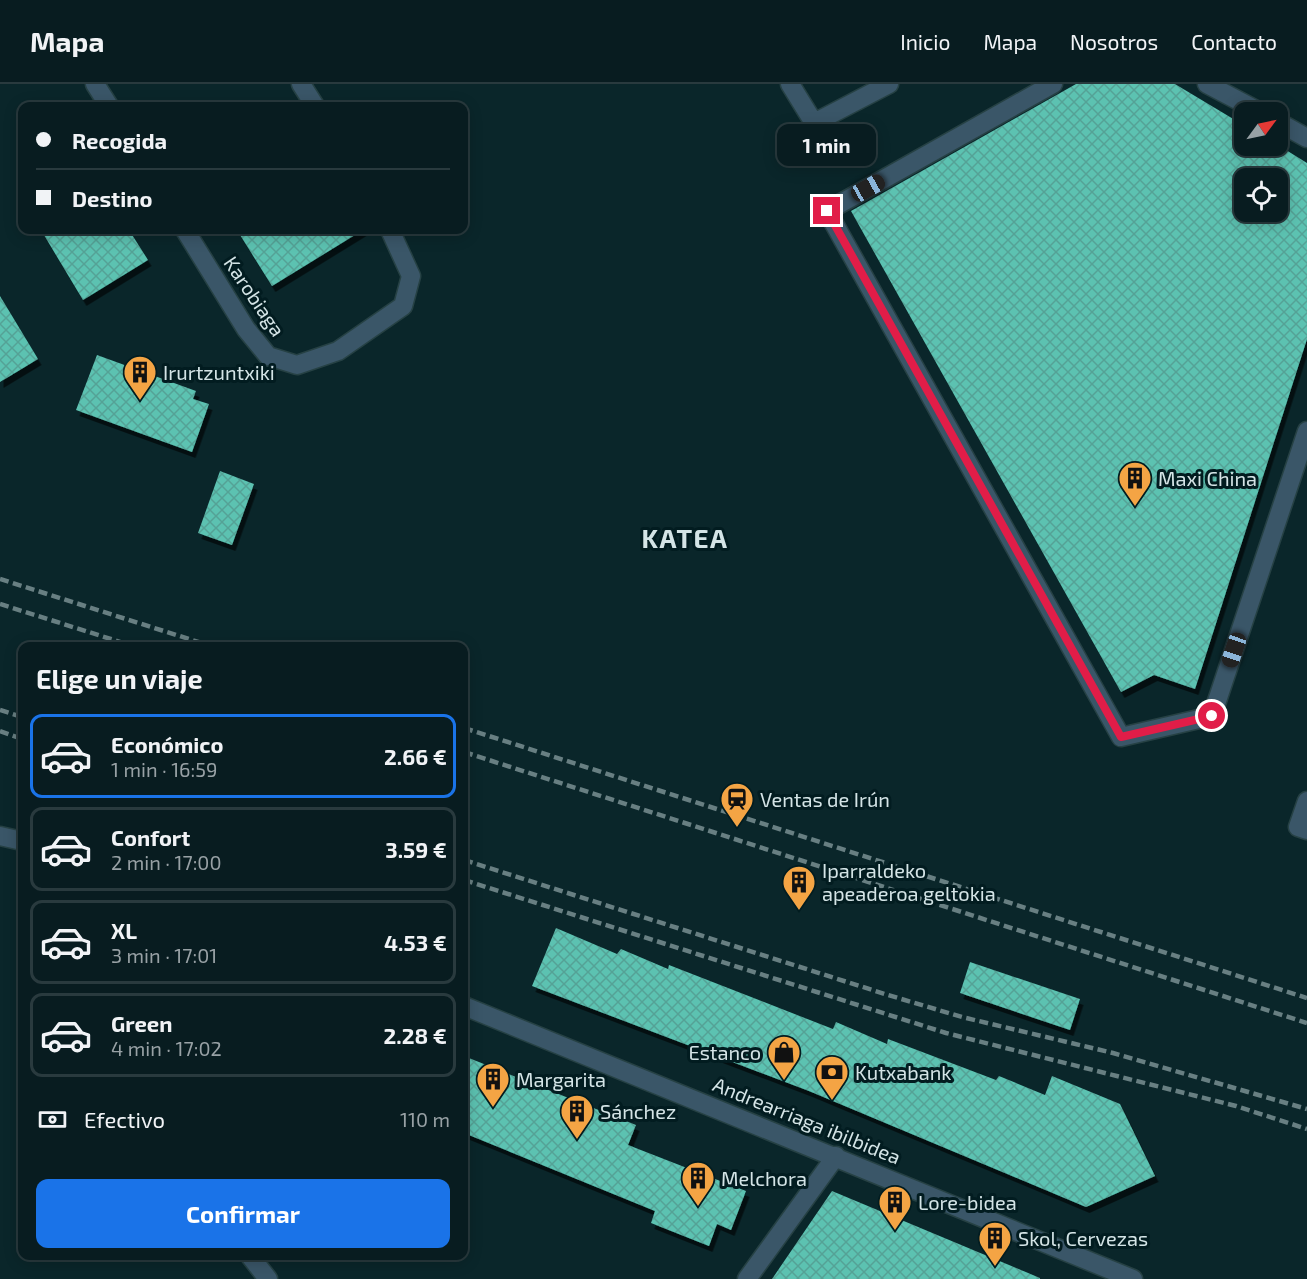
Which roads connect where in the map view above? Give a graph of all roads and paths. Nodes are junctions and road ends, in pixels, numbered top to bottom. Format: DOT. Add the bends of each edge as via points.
graph roads {
  1 [pos="95,84"];
  2 [pos="301,84"];
  3 [pos="790,84"];
  4 [pos="889,84"];
  5 [pos="1053,84"];
  6 [pos="1207,84"];
  7 [pos="106,102"];
  8 [pos="312,102"];
  9 [pos="1241,102"];
  10 [pos="1288,128"];
  11 [pos="1307,138"];
  12 [pos="187,234"];
  13 [pos="392,234"];
  14 [pos="1307,430"];
  15 [pos="1307,801"];
  16 [pos="1307,830"];
  17 [pos="0,836"];
  18 [pos="18,840"];
  19 [pos="468,1008"];
  20 [pos="836,1156"];
  21 [pos="253,1260"];
  22 [pos="268,1279"];
  23 [pos="747,1279"];
  24 [pos="1133,1279"];
  1 -- 7 [label="street"];
  2 -- 8 [label="street"];
  3 -- 4 [label="street" via="814,123"];
  5 -- 14 [label="street" via="827,211 1121,737 1212,716"];
  6 -- 9 [label="street"];
  10 -- 11 [label="street"];
  12 -- 13 [label="street, Karobiaga" via="246,329 268,356 297,365 338,351 403,306 411,276"];
  15 -- 16 [label="street" via="1298,827"];
  17 -- 18 [label="street"];
  19 -- 20 [label="street, Andrearriaga ibilbidea"];
  20 -- 23 [label="street"];
  20 -- 24 [label="street, Andrearriaga ibilbidea"];
  21 -- 22 [label="street"];
}
